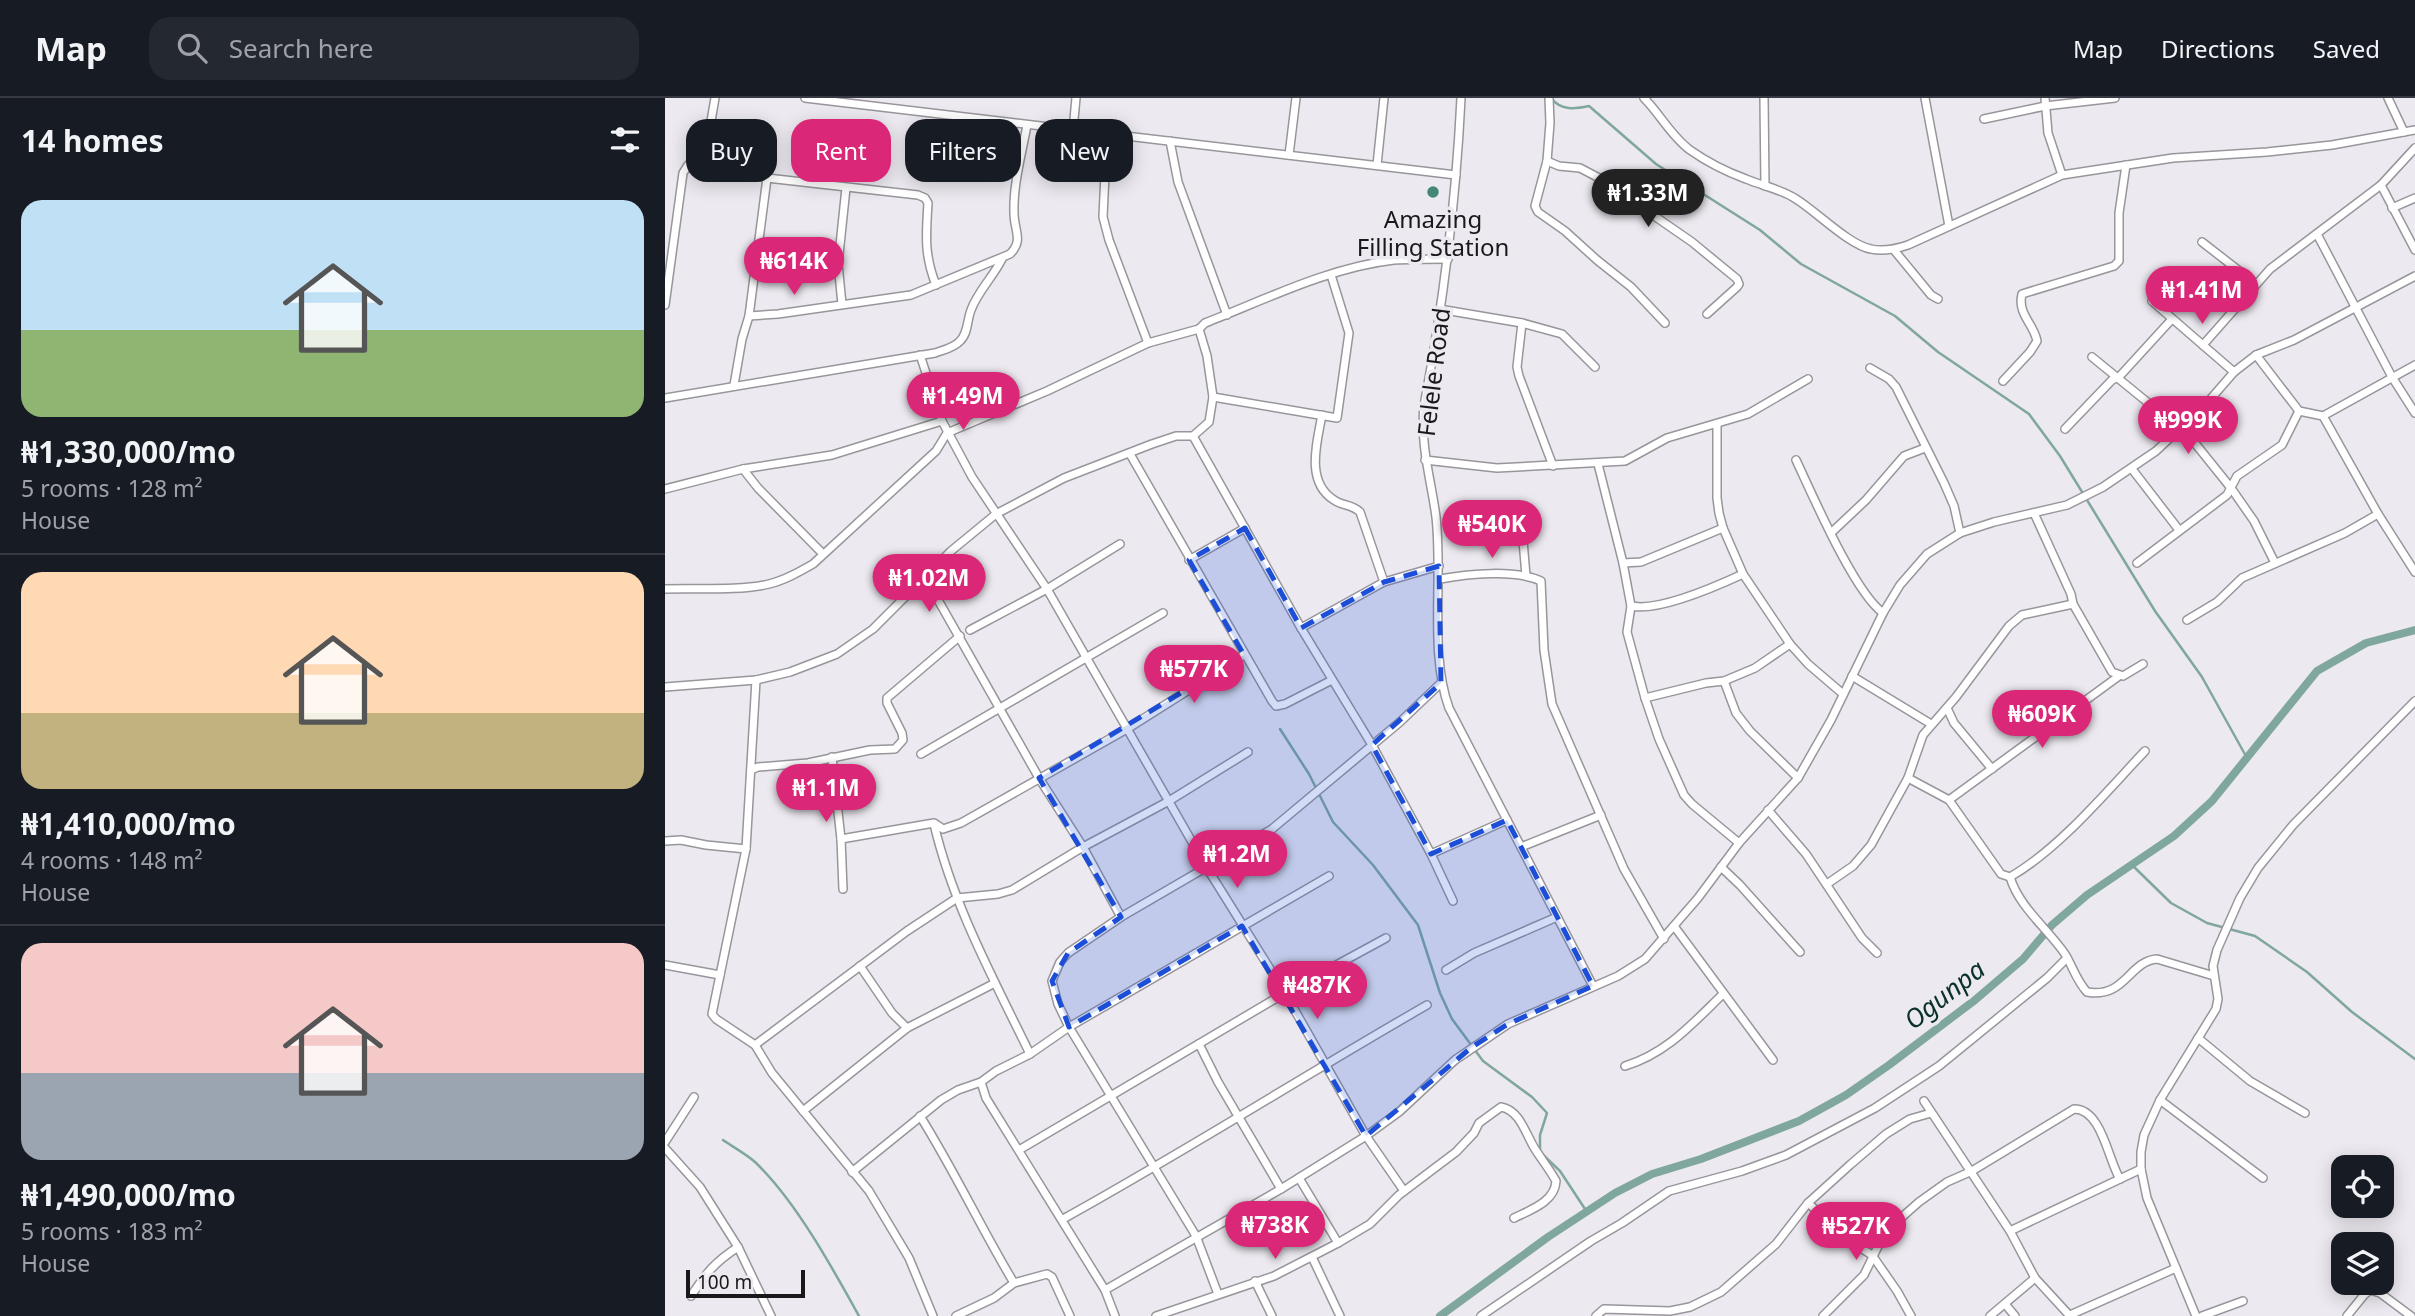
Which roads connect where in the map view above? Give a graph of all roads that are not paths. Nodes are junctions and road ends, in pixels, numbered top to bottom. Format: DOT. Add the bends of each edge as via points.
graph roads {
  1 [pos="715,98"];
  2 [pos="805,98"];
  3 [pos="1076,98"];
  4 [pos="1297,98"];
  5 [pos="1384,98"];
  6 [pos="1461,98"];
  7 [pos="1549,98"];
  8 [pos="1644,98"];
  9 [pos="1764,98"];
  10 [pos="1925,98"];
  11 [pos="2115,98"];
  12 [pos="2391,99"];
  13 [pos="846,100"];
  14 [pos="2045,102"];
  15 [pos="1984,118"];
  16 [pos="711,119"];
  17 [pos="1074,119"];
  18 [pos="1027,125"];
  19 [pos="1035,126"];
  20 [pos="2415,130"];
  21 [pos="2404,132"];
  22 [pos="1133,136"];
  23 [pos="1170,141"];
  24 [pos="2415,148"];
  25 [pos="1290,155"];
  26 [pos="1547,162"];
  27 [pos="1377,165"];
  28 [pos="2126,165"];
  29 [pos="686,167"];
  30 [pos="2062,175"];
  31 [pos="1456,176"];
  32 [pos="777,179"];
  33 [pos="766,182"];
  34 [pos="1105,182"];
  35 [pos="1765,186"];
  36 [pos="2381,186"];
  37 [pos="846,188"];
  38 [pos="2415,198"];
  39 [pos="2392,208"];
  40 [pos="1949,226"];
  41 [pos="2317,234"];
  42 [pos="2202,242"];
  43 [pos="1894,250"];
  44 [pos="2415,250"];
  45 [pos="1002,258"];
  46 [pos="1448,259"];
  47 [pos="1331,275"];
  48 [pos="2415,276"];
  49 [pos="2256,284"];
  50 [pos="936,285"];
  51 [pos="1938,299"];
  52 [pos="2151,301"];
  53 [pos="842,304"];
  54 [pos="665,305"];
  55 [pos="2355,307"];
  56 [pos="1439,309"];
  57 [pos="1707,314"];
  58 [pos="1227,315"];
  59 [pos="749,316"];
  60 [pos="2172,320"];
  61 [pos="1522,323"];
  62 [pos="1665,323"];
  63 [pos="1199,329"];
  64 [pos="1149,343"];
  65 [pos="2203,345"];
  66 [pos="920,355"];
  67 [pos="2256,355"];
  68 [pos="2092,357"];
  69 [pos="2415,365"];
  70 [pos="1595,367"];
  71 [pos="1871,368"];
  72 [pos="2234,372"];
  73 [pos="2119,377"];
  74 [pos="2392,377"];
  75 [pos="1808,379"];
  76 [pos="2003,381"];
  77 [pos="734,385"];
  78 [pos="1213,397"];
  79 [pos="665,398"];
  80 [pos="2299,411"];
  81 [pos="2415,413"];
  82 [pos="1322,415"];
  83 [pos="2323,416"];
  84 [pos="942,421"];
  85 [pos="1717,425"];
  86 [pos="2065,429"];
  87 [pos="2180,430"];
  88 [pos="947,432"];
  89 [pos="1193,436"];
  90 [pos="1925,447"];
  91 [pos="1130,454"];
  92 [pos="1425,460"];
  93 [pos="1796,460"];
  94 [pos="1598,464"];
  95 [pos="1553,466"];
  96 [pos="743,469"];
  97 [pos="2132,469"];
  98 [pos="2231,488"];
  99 [pos="665,489"];
  100 [pos="2034,513"];
  101 [pos="996,514"];
  102 [pos="2378,514"];
  103 [pos="1521,517"];
  104 [pos="1245,528"];
  105 [pos="1723,528"];
  106 [pos="2179,530"];
  107 [pos="1832,532"];
  108 [pos="1959,533"];
  109 [pos="1120,544"];
  110 [pos="823,554"];
  111 [pos="1189,560"];
  112 [pos="1623,563"];
  113 [pos="2137,563"];
  114 [pos="2275,563"];
  115 [pos="1439,566"];
  116 [pos="2415,572"];
  117 [pos="1743,574"];
  118 [pos="1526,576"];
  119 [pos="925,577"];
  120 [pos="1440,579"];
  121 [pos="1384,582"];
  122 [pos="665,588"];
  123 [pos="1047,589"];
  124 [pos="2073,604"];
  125 [pos="1631,606"];
  126 [pos="1163,613"];
  127 [pos="1882,614"];
  128 [pos="2187,620"];
  129 [pos="1301,628"];
  130 [pos="969,630"];
  131 [pos="960,635"];
  132 [pos="1790,644"];
  133 [pos="1244,655"];
  134 [pos="1087,658"];
  135 [pos="2143,664"];
  136 [pos="1852,676"];
  137 [pos="2119,676"];
  138 [pos="756,680"];
  139 [pos="1332,680"];
  140 [pos="1724,681"];
  141 [pos="1441,683"];
  142 [pos="665,687"];
  143 [pos="1843,694"];
  144 [pos="1645,698"];
  145 [pos="2415,701"];
  146 [pos="1947,708"];
  147 [pos="999,709"];
  148 [pos="1931,724"];
  149 [pos="1127,729"];
  150 [pos="1372,745"];
  151 [pos="2145,751"];
  152 [pos="1248,752"];
  153 [pos="921,754"];
  154 [pos="832,757"];
  155 [pos="1992,769"];
  156 [pos="751,770"];
  157 [pos="1039,778"];
  158 [pos="1798,778"];
  159 [pos="1908,778"];
  160 [pos="1949,800"];
  161 [pos="1169,801"];
  162 [pos="1768,810"];
  163 [pos="1601,815"];
  164 [pos="1507,820"];
  165 [pos="934,823"];
  166 [pos="841,839"];
  167 [pos="665,841"];
  168 [pos="1739,843"];
  169 [pos="1083,847"];
  170 [pos="1521,847"];
  171 [pos="746,849"];
  172 [pos="1431,854"];
  173 [pos="1721,867"];
  174 [pos="1207,868"];
  175 [pos="1329,876"];
  176 [pos="2010,877"];
  177 [pos="1827,884"];
  178 [pos="843,889"];
  179 [pos="957,898"];
  180 [pos="1453,901"];
  181 [pos="1121,917"];
  182 [pos="1557,917"];
  183 [pos="1243,926"];
  184 [pos="1674,926"];
  185 [pos="1386,938"];
  186 [pos="1664,939"];
  187 [pos="1800,952"];
  188 [pos="1877,953"];
  189 [pos="2066,955"];
  190 [pos="665,965"];
  191 [pos="860,966"];
  192 [pos="1446,970"];
  193 [pos="720,975"];
  194 [pos="2214,976"];
  195 [pos="995,983"];
  196 [pos="1593,986"];
  197 [pos="1285,993"];
  198 [pos="1723,994"];
  199 [pos="1427,1005"];
  200 [pos="1069,1027"];
  201 [pos="907,1028"];
  202 [pos="2198,1038"];
  203 [pos="1199,1044"];
  204 [pos="755,1045"];
  205 [pos="1030,1054"];
  206 [pos="1773,1060"];
  207 [pos="1326,1063"];
  208 [pos="1625,1066"];
  209 [pos="981,1082"];
  210 [pos="694,1097"];
  211 [pos="1111,1097"];
  212 [pos="2159,1100"];
  213 [pos="1924,1101"];
  214 [pos="803,1111"];
  215 [pos="1931,1113"];
  216 [pos="2305,1113"];
  217 [pos="920,1116"];
  218 [pos="1238,1116"];
  219 [pos="1366,1136"];
  220 [pos="665,1142"];
  221 [pos="665,1148"];
  222 [pos="1019,1150"];
  223 [pos="1154,1169"];
  224 [pos="2141,1169"];
  225 [pos="1972,1171"];
  226 [pos="852,1172"];
  227 [pos="1299,1178"];
  228 [pos="2263,1178"];
  229 [pos="2120,1179"];
  230 [pos="1280,1189"];
  231 [pos="1404,1191"];
  232 [pos="1808,1203"];
  233 [pos="1514,1218"];
  234 [pos="1063,1219"];
  235 [pos="2010,1231"];
  236 [pos="1196,1236"];
  237 [pos="1338,1243"];
  238 [pos="738,1247"];
  239 [pos="1872,1255"];
  240 [pos="1312,1257"];
  241 [pos="2176,1268"];
  242 [pos="2035,1278"];
  243 [pos="1255,1281"];
  244 [pos="1014,1283"];
  245 [pos="1105,1290"];
  246 [pos="1218,1294"];
  247 [pos="691,1296"];
  248 [pos="2243,1301"];
  249 [pos="2005,1304"];
  250 [pos="1174,1313"];
  251 [pos="2070,1315"];
  252 [pos="771,1316"];
  253 [pos="933,1316"];
  254 [pos="956,1316"];
  255 [pos="1070,1316"];
  256 [pos="1115,1316"];
  257 [pos="1156,1316"];
  258 [pos="1272,1316"];
  259 [pos="1341,1316"];
  260 [pos="1481,1316"];
  261 [pos="1595,1316"];
  262 [pos="1822,1316"];
  263 [pos="1911,1316"];
  264 [pos="1990,1316"];
  265 [pos="2015,1316"];
  266 [pos="2196,1316"];
  267 [pos="2202,1316"];
  268 [pos="2347,1316"];
  269 [pos="2411,1316"];
  1 -- 16 [label="street"];
  2 -- 13 [label="street"];
  3 -- 17 [label="street"];
  4 -- 25 [label="street"];
  5 -- 27 [label="street"];
  6 -- 31 [label="street, Felele Road"];
  7 -- 26 [label="street"];
  8 -- 35 [label="street" via="1689,150"];
  9 -- 35 [label="street"];
  10 -- 40 [label="street"];
  11 -- 14 [label="street"];
  12 -- 21 [label="street"];
  13 -- 18 [label="street"];
  14 -- 15 [label="street"];
  14 -- 30 [label="street" via="2051,147"];
  18 -- 19 [label="street"];
  18 -- 45 [label="street" via="1014,209 1019,239 1017,247"];
  20 -- 21 [label="street"];
  21 -- 28 [label="street" via="2332,145"];
  22 -- 23 [label="street"];
  23 -- 25 [label="street"];
  23 -- 58 [label="street" via="1178,182"];
  24 -- 36 [label="street"];
  25 -- 27 [label="street"];
  26 -- 57 [label="street" via="1580,168 1601,179 1737,279 1737,287"];
  26 -- 62 [label="street" via="1535,201 1538,212 1631,287"];
  27 -- 31 [label="street"];
  28 -- 30 [label="street"];
  28 -- 76 [label="street" via="2119,261 2022,294 2024,316 2037,341"];
  29 -- 54 [label="street"];
  30 -- 40 [label="street"];
  31 -- 46 [label="street, Felele Road"];
  32 -- 37 [label="street"];
  33 -- 59 [label="street"];
  34 -- 64 [label="street" via="1103,217 1109,240"];
  35 -- 43 [label="street" via="1794,197 1870,249"];
  36 -- 39 [label="street"];
  36 -- 41 [label="street"];
  37 -- 50 [label="street" via="925,198 925,244"];
  37 -- 53 [label="street" via="838,264"];
  38 -- 39 [label="street"];
  39 -- 44 [label="street"];
  40 -- 43 [label="street"];
  41 -- 49 [label="street"];
  41 -- 55 [label="street"];
  42 -- 49 [label="street"];
  43 -- 51 [label="street"];
  45 -- 50 [label="street"];
  45 -- 66 [label="street" via="978,294 961,340"];
  46 -- 47 [label="street" via="1392,261"];
  46 -- 56 [label="street, Felele Road"];
  47 -- 58 [label="street"];
  47 -- 82 [label="street" via="1347,323 1349,345 1337,418"];
  48 -- 55 [label="street"];
  49 -- 65 [label="street"];
  50 -- 53 [label="street" via="911,295"];
  52 -- 60 [label="street"];
  53 -- 59 [label="street"];
  55 -- 67 [label="street"];
  55 -- 74 [label="street"];
  56 -- 61 [label="street"];
  56 -- 92 [label="street, Felele Road" via="1423,416"];
  58 -- 63 [label="street"];
  59 -- 77 [label="street"];
  60 -- 65 [label="street"];
  60 -- 73 [label="street"];
  61 -- 70 [label="street" via="1562,334"];
  61 -- 95 [label="street" via="1517,367"];
  63 -- 64 [label="street"];
  63 -- 78 [label="street"];
  64 -- 88 [label="street"];
  65 -- 72 [label="street"];
  66 -- 77 [label="street"];
  66 -- 84 [label="street"];
  67 -- 72 [label="street"];
  67 -- 80 [label="street"];
  68 -- 73 [label="street"];
  69 -- 74 [label="street"];
  71 -- 90 [label="street" via="1896,387"];
  72 -- 87 [label="street"];
  73 -- 86 [label="street"];
  73 -- 87 [label="street"];
  74 -- 81 [label="street"];
  74 -- 83 [label="street"];
  75 -- 85 [label="street" via="1748,414"];
  77 -- 79 [label="street"];
  78 -- 82 [label="street"];
  78 -- 89 [label="street" via="1209,422"];
  80 -- 83 [label="street"];
  80 -- 98 [label="street" via="2282,445 2237,476"];
  82 -- 121 [label="street" via="1316,474 1334,501 1360,512"];
  83 -- 102 [label="street"];
  84 -- 88 [label="street"];
  84 -- 96 [label="street" via="832,454"];
  85 -- 94 [label="street" via="1667,438 1625,461"];
  85 -- 105 [label="street" via="1717,498"];
  87 -- 97 [label="street"];
  87 -- 98 [label="street"];
  88 -- 101 [label="street"];
  88 -- 110 [label="street" via="936,451"];
  89 -- 91 [label="street" via="1176,436"];
  89 -- 104 [label="street"];
  90 -- 107 [label="street" via="1904,456"];
  90 -- 108 [label="street" via="1954,506"];
  91 -- 101 [label="street" via="1065,478"];
  91 -- 111 [label="street"];
  92 -- 95 [label="street" via="1497,468"];
  92 -- 115 [label="street, Felele Road" via="1436,516"];
  93 -- 107 [label="street"];
  94 -- 95 [label="street"];
  94 -- 112 [label="street"];
  96 -- 99 [label="street"];
  96 -- 110 [label="street"];
  97 -- 100 [label="street" via="2078,500"];
  97 -- 106 [label="street"];
  98 -- 106 [label="street" via="2228,495"];
  98 -- 114 [label="street" via="2259,528"];
  100 -- 108 [label="street"];
  100 -- 124 [label="street"];
  101 -- 119 [label="street"];
  101 -- 123 [label="street"];
  102 -- 114 [label="street"];
  102 -- 116 [label="street"];
  103 -- 118 [label="street"];
  104 -- 111 [label="street"];
  104 -- 129 [label="street"];
  105 -- 112 [label="street" via="1641,562"];
  105 -- 117 [label="street"];
  106 -- 113 [label="street"];
  107 -- 127 [label="street"];
  108 -- 127 [label="street" via="1913,568"];
  109 -- 123 [label="street"];
  110 -- 122 [label="street" via="790,577 767,584"];
  111 -- 133 [label="street"];
  112 -- 125 [label="street"];
  114 -- 128 [label="street" via="2242,579"];
  115 -- 120 [label="street, Felele Road"];
  115 -- 121 [label="street"];
  117 -- 125 [label="street" via="1693,595"];
  117 -- 132 [label="street"];
  118 -- 120 [label="street" via="1482,574"];
  118 -- 163 [label="street" via="1541,581 1543,588 1543,650 1552,704"];
  119 -- 131 [label="street"];
  119 -- 138 [label="street" via="873,629 837,654"];
  120 -- 141 [label="street, Felele Road"];
  121 -- 129 [label="street"];
  123 -- 130 [label="street"];
  123 -- 134 [label="street"];
  124 -- 137 [label="street" via="2112,672"];
  124 -- 146 [label="street" via="2014,620"];
  125 -- 144 [label="street" via="1627,632"];
  126 -- 134 [label="street"];
  127 -- 136 [label="street"];
  129 -- 139 [label="street"];
  131 -- 147 [label="street"];
  131 -- 154 [label="street" via="887,698 902,733 903,740 895,749"];
  132 -- 140 [label="street" via="1755,668"];
  132 -- 143 [label="street"];
  133 -- 139 [label="street" via="1276,705"];
  133 -- 149 [label="street"];
  134 -- 147 [label="street"];
  134 -- 149 [label="street"];
  135 -- 137 [label="street"];
  136 -- 143 [label="street"];
  136 -- 148 [label="street"];
  137 -- 155 [label="street"];
  138 -- 142 [label="street"];
  138 -- 156 [label="street"];
  139 -- 150 [label="street"];
  140 -- 144 [label="street"];
  140 -- 158 [label="street" via="1736,713 1749,731"];
  141 -- 150 [label="street"];
  141 -- 164 [label="street, Felele Road" via="1449,708"];
  143 -- 158 [label="street"];
  144 -- 168 [label="street" via="1684,794"];
  145 -- 194 [label="street" via="2258,867 2217,950"];
  146 -- 148 [label="street"];
  146 -- 155 [label="street"];
  147 -- 153 [label="street"];
  147 -- 157 [label="street"];
  148 -- 159 [label="street"];
  149 -- 157 [label="street"];
  149 -- 161 [label="street"];
  150 -- 172 [label="street"];
  150 -- 174 [label="street" via="1272,829"];
  151 -- 176 [label="street" via="2040,856"];
  152 -- 161 [label="street"];
  154 -- 156 [label="street"];
  154 -- 166 [label="street"];
  155 -- 160 [label="street"];
  156 -- 171 [label="street"];
  157 -- 165 [label="street" via="961,823 943,829"];
  157 -- 169 [label="street"];
  158 -- 162 [label="street"];
  159 -- 160 [label="street"];
  159 -- 177 [label="street" via="1871,845 1853,866"];
  160 -- 176 [label="street" via="2001,874"];
  161 -- 169 [label="street"];
  161 -- 174 [label="street"];
  162 -- 168 [label="street"];
  162 -- 177 [label="street"];
  163 -- 170 [label="street"];
  163 -- 186 [label="street" via="1624,869"];
  164 -- 170 [label="street, Felele Road"];
  164 -- 172 [label="street"];
  165 -- 166 [label="street"];
  165 -- 179 [label="street"];
  166 -- 178 [label="street"];
  167 -- 171 [label="street"];
  168 -- 173 [label="street"];
  169 -- 179 [label="street" via="1011,890"];
  169 -- 181 [label="street"];
  170 -- 182 [label="street, Felele Road"];
  171 -- 193 [label="street"];
  172 -- 180 [label="street"];
  173 -- 184 [label="street"];
  173 -- 187 [label="street"];
  174 -- 181 [label="street"];
  174 -- 183 [label="street"];
  175 -- 183 [label="street"];
  176 -- 189 [label="street" via="2025,905"];
  177 -- 188 [label="street"];
  179 -- 191 [label="street"];
  179 -- 195 [label="street"];
  181 -- 200 [label="street" via="1068,953 1055,971 1052,981"];
  182 -- 192 [label="street"];
  182 -- 196 [label="street, Felele Road"];
  183 -- 197 [label="street"];
  183 -- 200 [label="street"];
  184 -- 186 [label="street"];
  184 -- 198 [label="street"];
  185 -- 197 [label="street"];
  186 -- 196 [label="street" via="1645,959"];
  189 -- 194 [label="street" via="2080,984 2094,993 2118,986 2149,960"];
  189 -- 260 [label="street" via="2047,978 1939,1066 1875,1108 1786,1155 1669,1191"];
  190 -- 193 [label="street"];
  191 -- 201 [label="street"];
  191 -- 204 [label="street"];
  193 -- 204 [label="street" via="712,1014"];
  194 -- 202 [label="street" via="2216,1009"];
  195 -- 201 [label="street"];
  195 -- 205 [label="street"];
  196 -- 219 [label="street" via="1508,1024 1472,1046"];
  197 -- 203 [label="street"];
  197 -- 207 [label="street"];
  198 -- 206 [label="street"];
  198 -- 208 [label="street" via="1664,1049"];
  199 -- 207 [label="street"];
  200 -- 205 [label="street"];
  200 -- 211 [label="street"];
  201 -- 214 [label="street"];
  202 -- 212 [label="street"];
  202 -- 216 [label="street" via="2250,1081"];
  203 -- 211 [label="street"];
  203 -- 218 [label="street"];
  204 -- 214 [label="street"];
  205 -- 209 [label="street"];
  207 -- 218 [label="street"];
  207 -- 219 [label="street"];
  209 -- 217 [label="street" via="958,1090"];
  209 -- 222 [label="street"];
  210 -- 220 [label="street"];
  211 -- 222 [label="street"];
  211 -- 223 [label="street"];
  212 -- 224 [label="street" via="2144,1135"];
  212 -- 228 [label="street"];
  213 -- 215 [label="street"];
  214 -- 226 [label="street"];
  215 -- 225 [label="street"];
  215 -- 232 [label="street" via="1910,1119 1886,1135"];
  217 -- 226 [label="street"];
  217 -- 244 [label="street"];
  218 -- 223 [label="street"];
  218 -- 230 [label="street"];
  219 -- 227 [label="street"];
  219 -- 231 [label="street"];
  221 -- 238 [label="street" via="700,1187"];
  222 -- 234 [label="street"];
  223 -- 234 [label="street"];
  223 -- 236 [label="street"];
  224 -- 229 [label="street"];
  224 -- 241 [label="street" via="2147,1198"];
  225 -- 229 [label="street" via="2074,1109 2082,1109 2100,1132"];
  225 -- 235 [label="street"];
  225 -- 239 [label="street" via="1934,1190 1889,1227"];
  226 -- 253 [label="street" via="883,1212"];
  227 -- 230 [label="street"];
  227 -- 237 [label="street"];
  229 -- 235 [label="street"];
  230 -- 236 [label="street"];
  231 -- 233 [label="street" via="1456,1152 1496,1109 1506,1107 1524,1126 1556,1181 1551,1196"];
  231 -- 237 [label="street" via="1370,1224"];
  232 -- 239 [label="street"];
  232 -- 261 [label="street" via="1776,1244 1709,1299 1670,1311 1604,1309"];
  234 -- 245 [label="street"];
  235 -- 242 [label="street"];
  236 -- 245 [label="street"];
  236 -- 246 [label="street"];
  237 -- 240 [label="street"];
  238 -- 247 [label="street" via="717,1261"];
  238 -- 252 [label="street"];
  239 -- 262 [label="street" via="1864,1275"];
  239 -- 263 [label="street"];
  240 -- 243 [label="street"];
  240 -- 259 [label="street"];
  241 -- 251 [label="street"];
  241 -- 266 [label="street"];
  242 -- 249 [label="street"];
  242 -- 251 [label="street"];
  243 -- 246 [label="street"];
  243 -- 258 [label="street"];
  244 -- 254 [label="street"];
  244 -- 255 [label="street" via="1047,1274"];
  245 -- 256 [label="street"];
  246 -- 250 [label="street"];
  248 -- 267 [label="street"];
  249 -- 264 [label="street"];
  249 -- 265 [label="street"];
  250 -- 257 [label="street"];
  268 -- 269 [label="street" via="2370,1290"];
}
